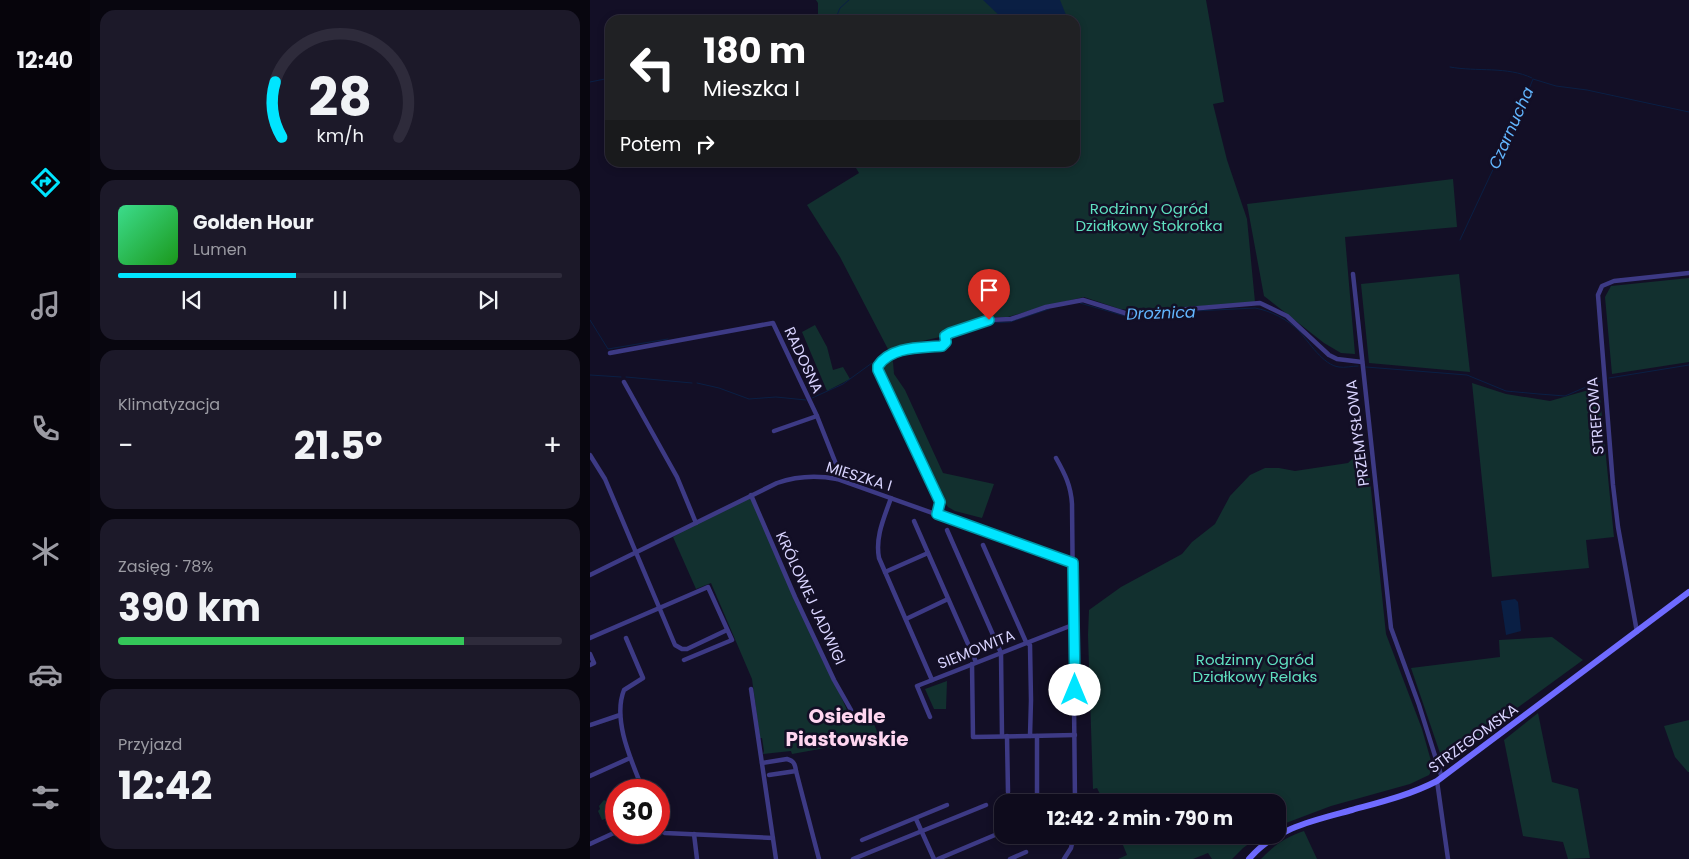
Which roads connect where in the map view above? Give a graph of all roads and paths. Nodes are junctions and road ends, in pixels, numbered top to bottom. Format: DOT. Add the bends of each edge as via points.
graph roads {
  1 [pos="1689,273"];
  2 [pos="1353,274"];
  3 [pos="610,354"];
  4 [pos="1362,362"];
  5 [pos="624,382"];
  6 [pos="816,416"];
  7 [pos="774,432"];
  8 [pos="590,455"];
  9 [pos="1056,458"];
  10 [pos="837,479"];
  11 [pos="750,495"];
  12 [pos="891,498"];
  13 [pos="937,514"];
  14 [pos="914,521"];
  15 [pos="696,522"];
  16 [pos="947,530"];
  17 [pos="984,545"];
  18 [pos="636,552"];
  19 [pos="928,553"];
  20 [pos="1073,563"];
  21 [pos="885,572"];
  22 [pos="590,575"];
  23 [pos="1689,592"];
  24 [pos="948,599"];
  25 [pos="660,607"];
  26 [pos="906,619"];
  27 [pos="1075,624"];
  28 [pos="727,630"];
  29 [pos="1637,632"];
  30 [pos="590,638"];
  31 [pos="626,638"];
  32 [pos="1026,642"];
  33 [pos="1001,653"];
  34 [pos="590,654"];
  35 [pos="684,660"];
  36 [pos="974,663"];
  37 [pos="590,665"];
  38 [pos="932,680"];
  39 [pos="751,689"];
  40 [pos="851,710"];
  41 [pos="620,714"];
  42 [pos="930,717"];
  43 [pos="590,725"];
  44 [pos="1005,736"];
  45 [pos="1030,736"];
  46 [pos="1037,736"];
  47 [pos="1075,736"];
  48 [pos="630,758"];
  49 [pos="762,763"];
  50 [pos="796,771"];
  51 [pos="769,775"];
  52 [pos="590,776"];
  53 [pos="639,779"];
  54 [pos="1439,779"];
  55 [pos="1008,792"];
  56 [pos="1037,794"];
  57 [pos="1075,794"];
  58 [pos="947,805"];
  59 [pos="986,806"];
  60 [pos="916,819"];
  61 [pos="922,832"];
  62 [pos="670,833"];
  63 [pos="694,834"];
  64 [pos="994,835"];
  65 [pos="605,837"];
  66 [pos="773,838"];
  67 [pos="862,840"];
  68 [pos="590,844"];
  69 [pos="1072,844"];
  70 [pos="1026,852"];
  71 [pos="697,859"];
  72 [pos="776,859"];
  73 [pos="819,859"];
  74 [pos="853,859"];
  75 [pos="934,859"];
  76 [pos="938,859"];
  77 [pos="1010,859"];
  78 [pos="1064,859"];
  79 [pos="1249,859"];
  80 [pos="1448,859"];
  1 -- 29 [label="street, STREFOWA" via="1614,281 1602,286 1598,295 1613,485"];
  2 -- 4 [label="street"];
  3 -- 6 [label="street, RADOSNA" via="773,323"];
  4 -- 13 [label="street, PRZEMYSŁOWA" via="1329,356 1287,316 1260,303 1128,314 1083,300 961,328 945,336 946,342 942,346 899,351 878,366 940,502"];
  4 -- 54 [label="street, PRZEMYSŁOWA" via="1392,628 1419,705"];
  5 -- 15 [label="street" via="677,477"];
  6 -- 7 [label="street"];
  6 -- 10 [label="street, RADOSNA" via="838,469"];
  8 -- 18 [label="street" via="605,479"];
  9 -- 20 [label="street" via="1071,490"];
  10 -- 11 [label="street, MIESZKA I" via="796,477"];
  10 -- 12 [label="street, MIESZKA I"];
  11 -- 15 [label="street, MIESZKA I"];
  11 -- 40 [label="street, KRÓLOWEJ JADWIGI" via="795,597"];
  12 -- 13 [label="street, MIESZKA I"];
  12 -- 21 [label="street" via="877,548"];
  13 -- 20 [label="street, MIESZKA I"];
  14 -- 19 [label="street"];
  15 -- 18 [label="street, MIESZKA I"];
  16 -- 33 [label="street"];
  17 -- 32 [label="street"];
  18 -- 22 [label="street, MIESZKA I"];
  18 -- 25 [label="street"];
  19 -- 21 [label="street"];
  19 -- 24 [label="street"];
  20 -- 27 [label="street"];
  21 -- 26 [label="street"];
  23 -- 29 [label="main road, STRZEGOMSKA"];
  24 -- 26 [label="street"];
  24 -- 36 [label="street"];
  25 -- 28 [label="street" via="674,641 682,649"];
  25 -- 28 [label="street" via="708,587"];
  25 -- 30 [label="street"];
  26 -- 38 [label="street"];
  27 -- 32 [label="street, SIEMOWITA"];
  27 -- 47 [label="street"];
  28 -- 35 [label="street" via="732,640"];
  29 -- 54 [label="main road, STRZEGOMSKA"];
  31 -- 41 [label="street" via="643,678 624,690"];
  32 -- 33 [label="street, SIEMOWITA"];
  32 -- 45 [label="street" via="1030,645"];
  33 -- 36 [label="street, SIEMOWITA"];
  33 -- 44 [label="street"];
  34 -- 37 [label="street" via="594,663"];
  36 -- 38 [label="street, SIEMOWITA"];
  36 -- 44 [label="street" via="973,737"];
  38 -- 42 [label="street, SIEMOWITA" via="918,686"];
  39 -- 49 [label="street"];
  41 -- 43 [label="street"];
  41 -- 48 [label="street"];
  44 -- 45 [label="street"];
  44 -- 55 [label="street"];
  45 -- 46 [label="street"];
  46 -- 47 [label="street"];
  46 -- 56 [label="street"];
  47 -- 57 [label="street"];
  48 -- 52 [label="street"];
  48 -- 53 [label="street"];
  49 -- 50 [label="street" via="791,760"];
  49 -- 66 [label="street"];
  50 -- 51 [label="street"];
  50 -- 73 [label="street"];
  54 -- 79 [label="main road, STRZEGOMSKA" via="1420,790 1295,827 1272,838"];
  54 -- 80 [label="street, PRZEMYSŁOWA"];
  58 -- 60 [label="street"];
  59 -- 61 [label="street"];
  60 -- 61 [label="street"];
  60 -- 67 [label="street"];
  61 -- 74 [label="street"];
  61 -- 75 [label="street"];
  62 -- 63 [label="street"];
  63 -- 66 [label="street"];
  63 -- 71 [label="street"];
  64 -- 76 [label="street"];
  65 -- 68 [label="street"];
  66 -- 72 [label="street"];
  69 -- 78 [label="street"];
  70 -- 77 [label="street"];
}
